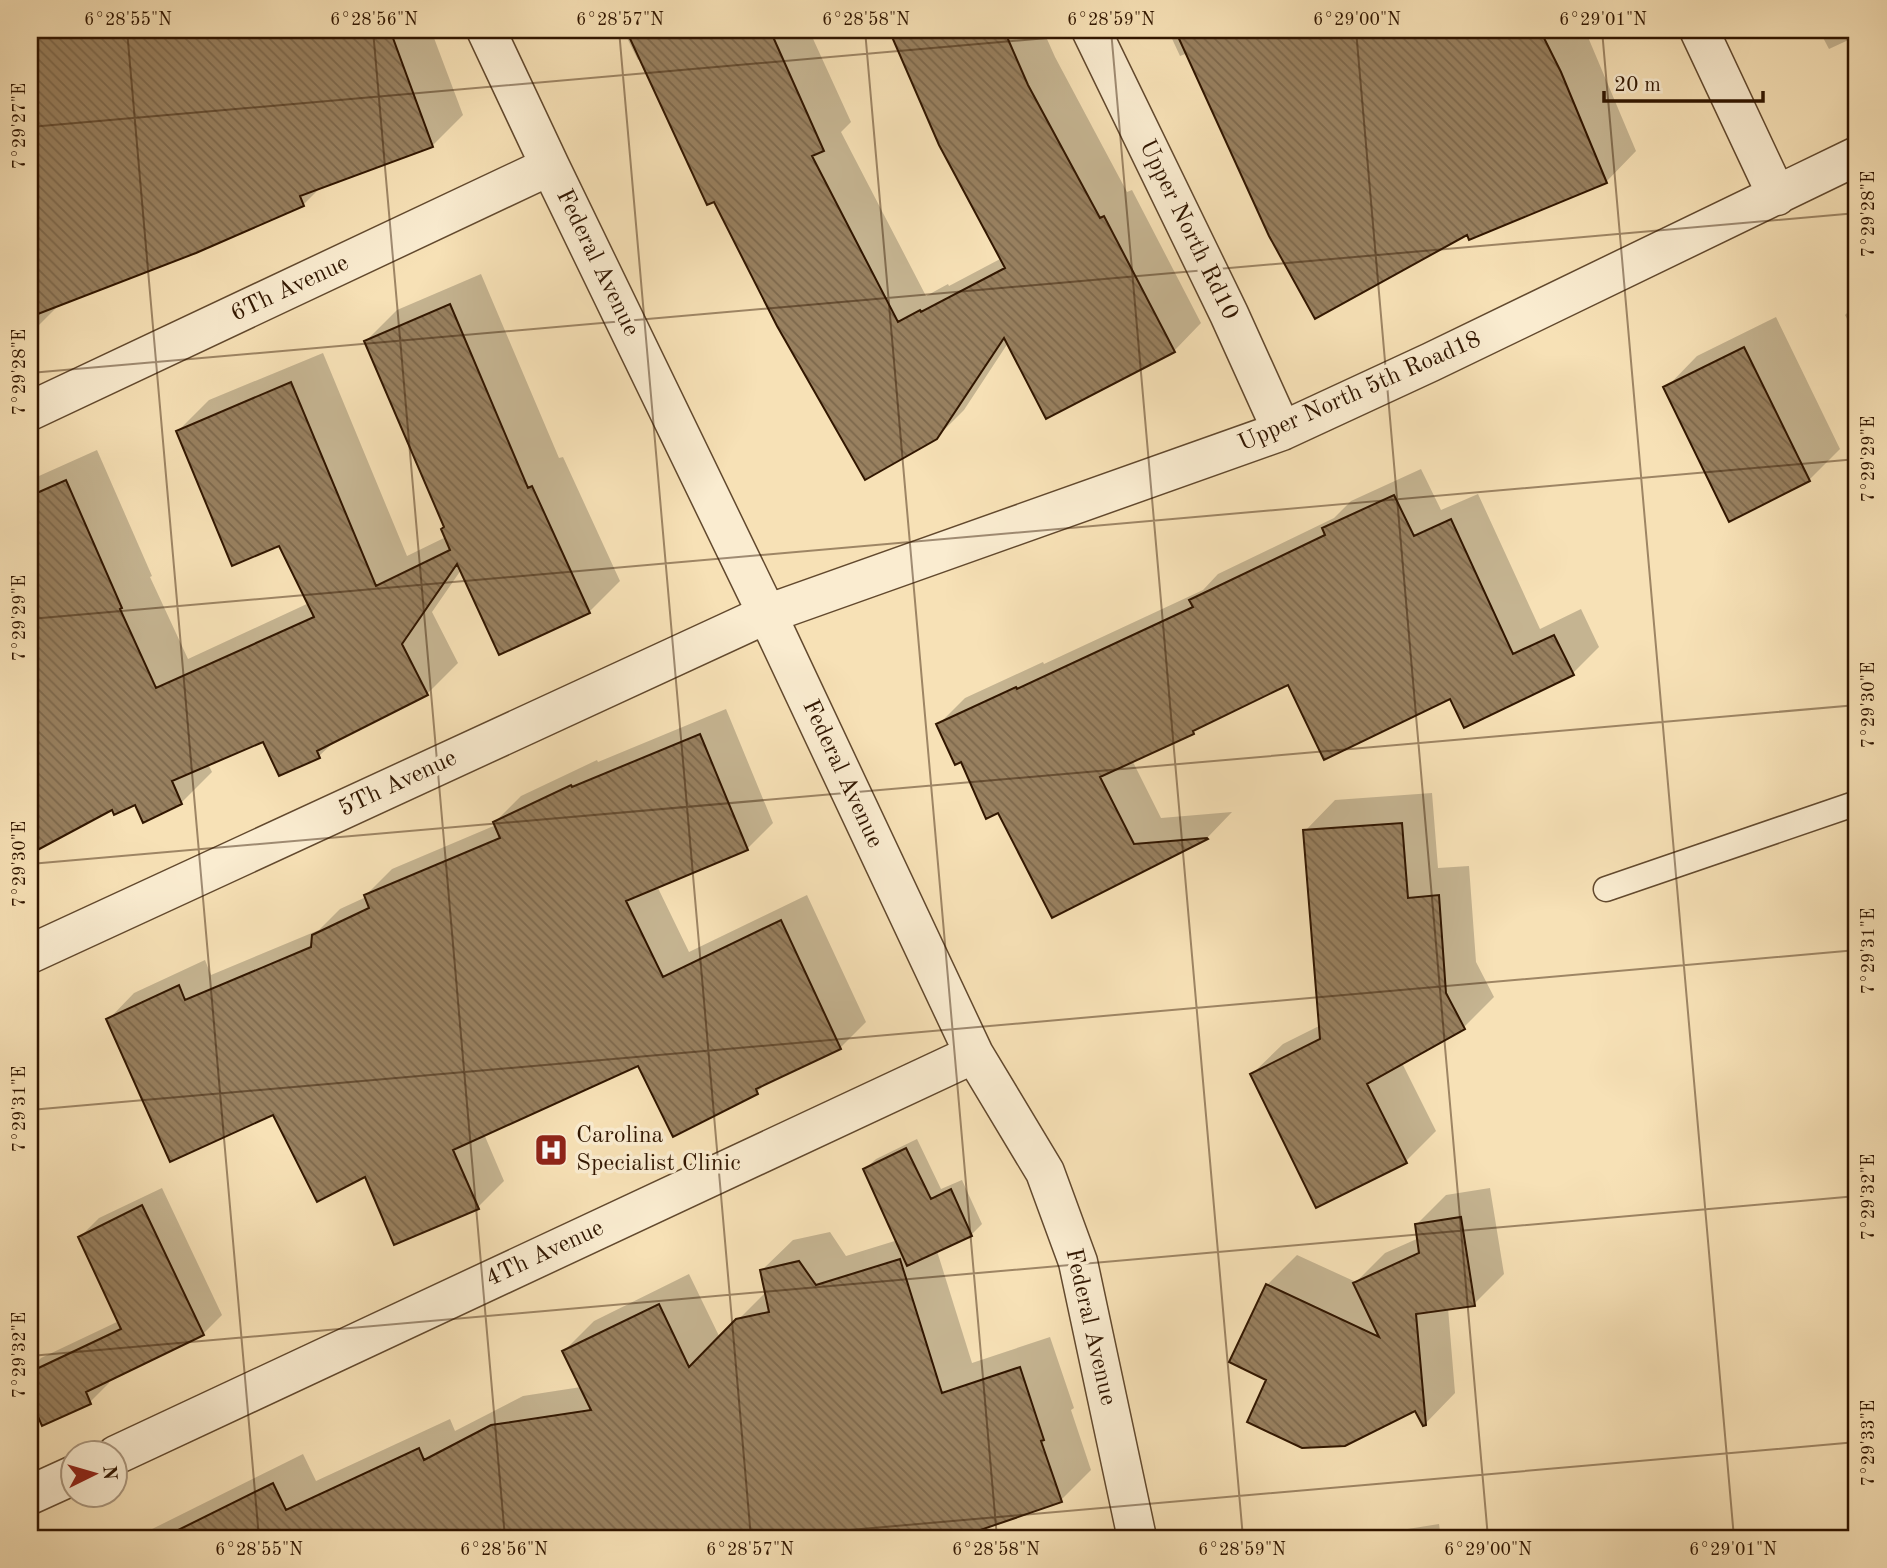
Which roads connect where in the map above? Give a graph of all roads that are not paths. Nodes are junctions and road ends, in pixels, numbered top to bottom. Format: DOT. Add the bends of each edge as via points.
graph roads {
  1 [pos="486,30"];
  2 [pos="1091,30"];
  3 [pos="1699,30"];
  4 [pos="1857,156"];
  5 [pos="550,166"];
  6 [pos="1777,196"];
  7 [pos="30,411"];
  8 [pos="1282,431"];
  9 [pos="767,614"];
  10 [pos="1857,803"];
  11 [pos="1606,889"];
  12 [pos="30,954"];
  13 [pos="974,1054"];
  14 [pos="130,1448"];
  15 [pos="60,1481"];
  16 [pos="30,1495"];
  17 [pos="1137,1538"];
  1 -- 5 [label="street, Federal Avenue"];
  2 -- 8 [label="street, Upper North Rd10"];
  3 -- 6 [label="street"];
  4 -- 6 [label="street, Upper North 5th Road18"];
  5 -- 7 [label="street, 6Th Avenue"];
  5 -- 9 [label="street, Federal Avenue"];
  6 -- 8 [label="street, Upper North 5th Road18"];
  8 -- 9 [label="street, Upper North 5th Road18"];
  9 -- 12 [label="street, 5Th Avenue"];
  9 -- 13 [label="street, Federal Avenue"];
  10 -- 11 [label="lane"];
  13 -- 14 [label="street, 4Th Avenue"];
  13 -- 17 [label="street, Federal Avenue" via="1045,1172 1078,1262"];
  15 -- 16 [label="street"];
}
